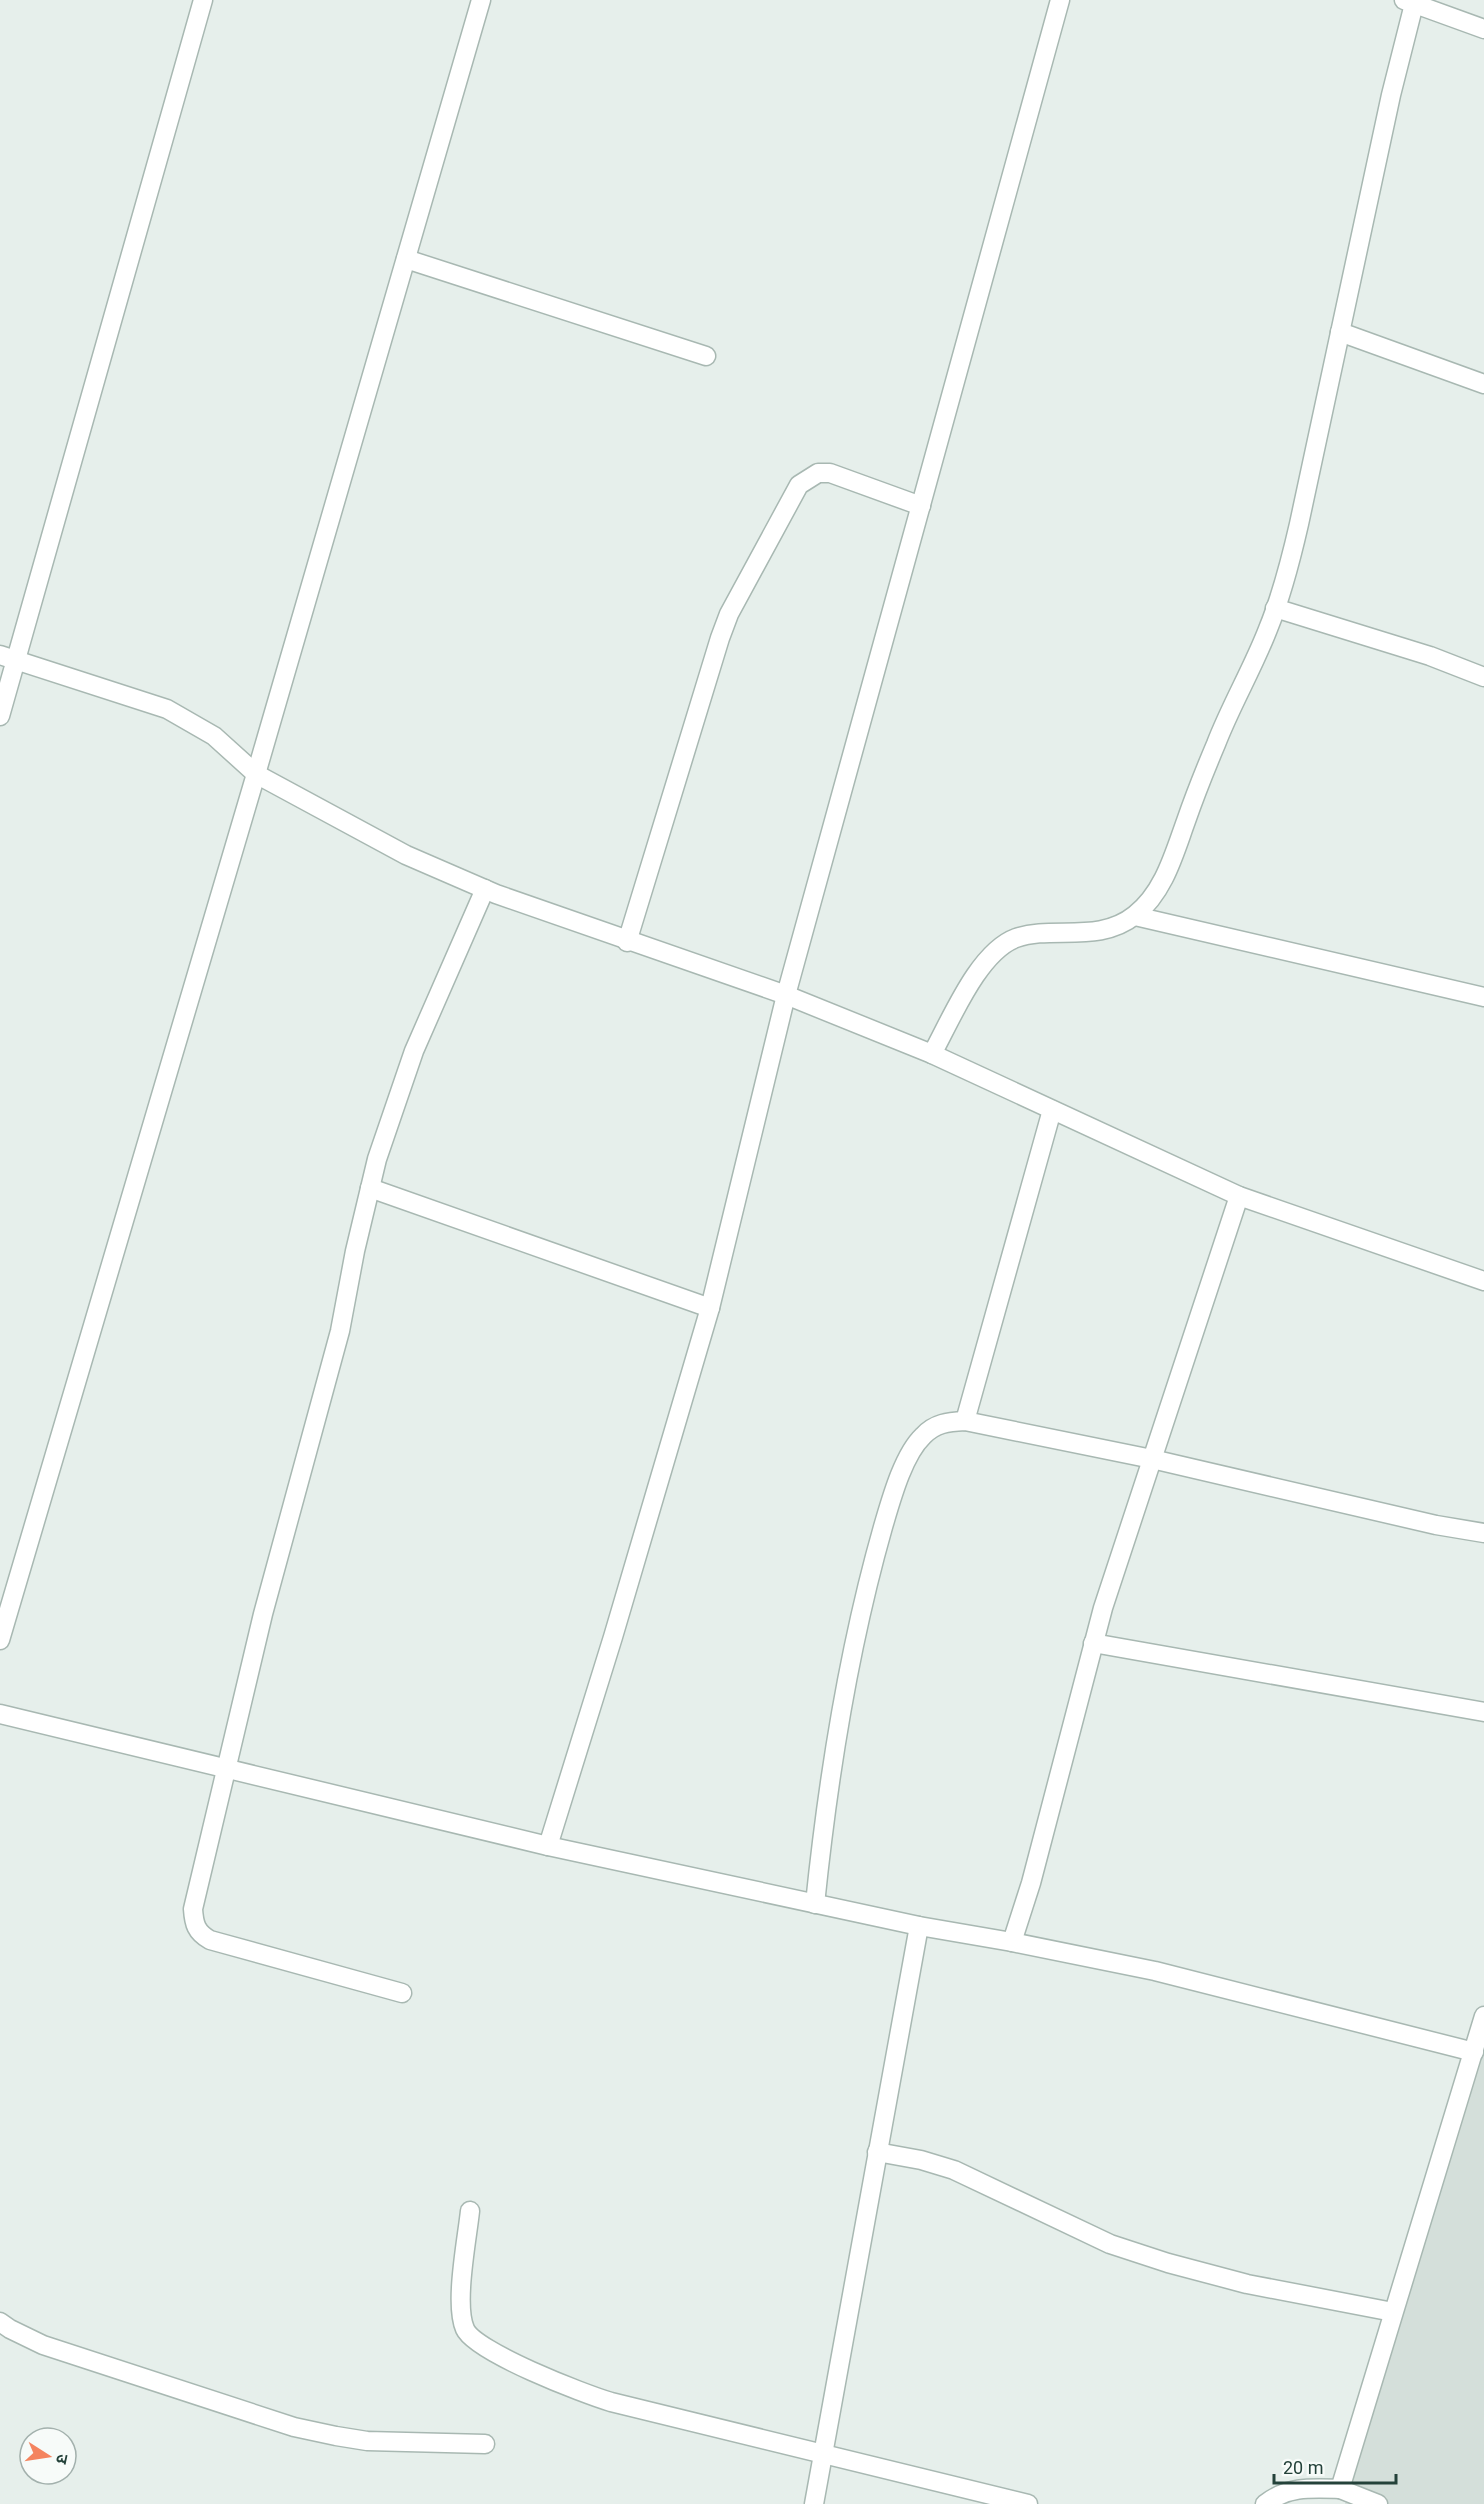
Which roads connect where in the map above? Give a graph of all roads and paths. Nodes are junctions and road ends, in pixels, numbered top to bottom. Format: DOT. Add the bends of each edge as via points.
graph roads {
  1 [pos="203,0"];
  2 [pos="481,0"];
  3 [pos="1060,0"];
  4 [pos="1411,1"];
  5 [pos="1484,29"];
  6 [pos="406,259"];
  7 [pos="1340,332"];
  8 [pos="706,356"];
  9 [pos="1484,384"];
  10 [pos="921,506"];
  11 [pos="1275,608"];
  12 [pos="8,658"];
  13 [pos="1484,677"];
  14 [pos="0,716"];
  15 [pos="256,774"];
  16 [pos="490,892"];
  17 [pos="1135,916"];
  18 [pos="627,942"];
  19 [pos="1482,993"];
  20 [pos="786,995"];
  21 [pos="932,1054"];
  22 [pos="1052,1110"];
  23 [pos="370,1188"];
  24 [pos="1239,1196"];
  25 [pos="1484,1281"];
  26 [pos="710,1308"];
  27 [pos="965,1422"];
  28 [pos="1152,1460"];
  29 [pos="1484,1533"];
  30 [pos="0,1640"];
  31 [pos="1093,1643"];
  32 [pos="1484,1712"];
  33 [pos="0,1714"];
  34 [pos="228,1768"];
  35 [pos="548,1846"];
  36 [pos="815,1904"];
  37 [pos="919,1926"];
  38 [pos="1012,1942"];
  39 [pos="402,1993"];
  40 [pos="1484,2016"];
  41 [pos="1474,2052"];
  42 [pos="877,2152"];
  43 [pos="470,2211"];
  44 [pos="1393,2312"];
  45 [pos="0,2322"];
  46 [pos="485,2444"];
  47 [pos="824,2453"];
  48 [pos="1340,2489"];
  49 [pos="814,2504"];
  50 [pos="1028,2504"];
  51 [pos="1264,2504"];
  52 [pos="1378,2504"];
  1 -- 12 [label="street"];
  2 -- 6 [label="street"];
  3 -- 10 [label="street"];
  4 -- 5 [label="street"];
  4 -- 7 [label="street"];
  6 -- 8 [label="street"];
  6 -- 15 [label="street"];
  7 -- 9 [label="street"];
  7 -- 11 [label="street" via="1299,524"];
  10 -- 18 [label="street" via="830,474 818,473 799,485 729,614"];
  10 -- 20 [label="street"];
  11 -- 13 [label="street" via="1430,656"];
  11 -- 17 [label="street" via="1217,741 1172,860 1155,895"];
  12 -- 14 [label="street"];
  12 -- 15 [label="street" via="167,709 214,736"];
  15 -- 16 [label="street" via="406,855"];
  15 -- 30 [label="street"];
  16 -- 18 [label="street"];
  16 -- 23 [label="street" via="414,1051"];
  17 -- 19 [label="street"];
  17 -- 21 [label="street" via="1101,931 1016,938 993,954 973,980"];
  18 -- 20 [label="street"];
  20 -- 21 [label="street"];
  20 -- 26 [label="street"];
  21 -- 22 [label="street"];
  22 -- 24 [label="street"];
  22 -- 27 [label="street"];
  23 -- 26 [label="street"];
  23 -- 34 [label="street" via="340,1331 263,1614"];
  24 -- 25 [label="street"];
  24 -- 28 [label="street"];
  26 -- 35 [label="street"];
  27 -- 28 [label="street"];
  27 -- 36 [label="street" via="947,1422 922,1436 892,1498 857,1627 831,1773"];
  28 -- 29 [label="street" via="1436,1526"];
  28 -- 31 [label="street"];
  31 -- 32 [label="street"];
  31 -- 38 [label="street"];
  33 -- 34 [label="street"];
  34 -- 35 [label="street"];
  34 -- 39 [label="street" via="193,1909 193,1922 199,1934"];
  35 -- 36 [label="street"];
  36 -- 37 [label="street"];
  37 -- 38 [label="street"];
  37 -- 42 [label="street"];
  38 -- 41 [label="street" via="1155,1971"];
  40 -- 41 [label="street"];
  41 -- 44 [label="street"];
  42 -- 44 [label="street" via="954,2170 1110,2244 1168,2263 1247,2284"];
  42 -- 47 [label="street"];
  43 -- 47 [label="street" via="460,2304 466,2332 475,2341 589,2396"];
  44 -- 48 [label="street"];
  45 -- 46 [label="street" via="43,2345 294,2427 367,2441"];
  47 -- 49 [label="street"];
  47 -- 50 [label="street"];
  48 -- 51 [label="street" via="1301,2488 1278,2494"];
  48 -- 52 [label="street"];
}
